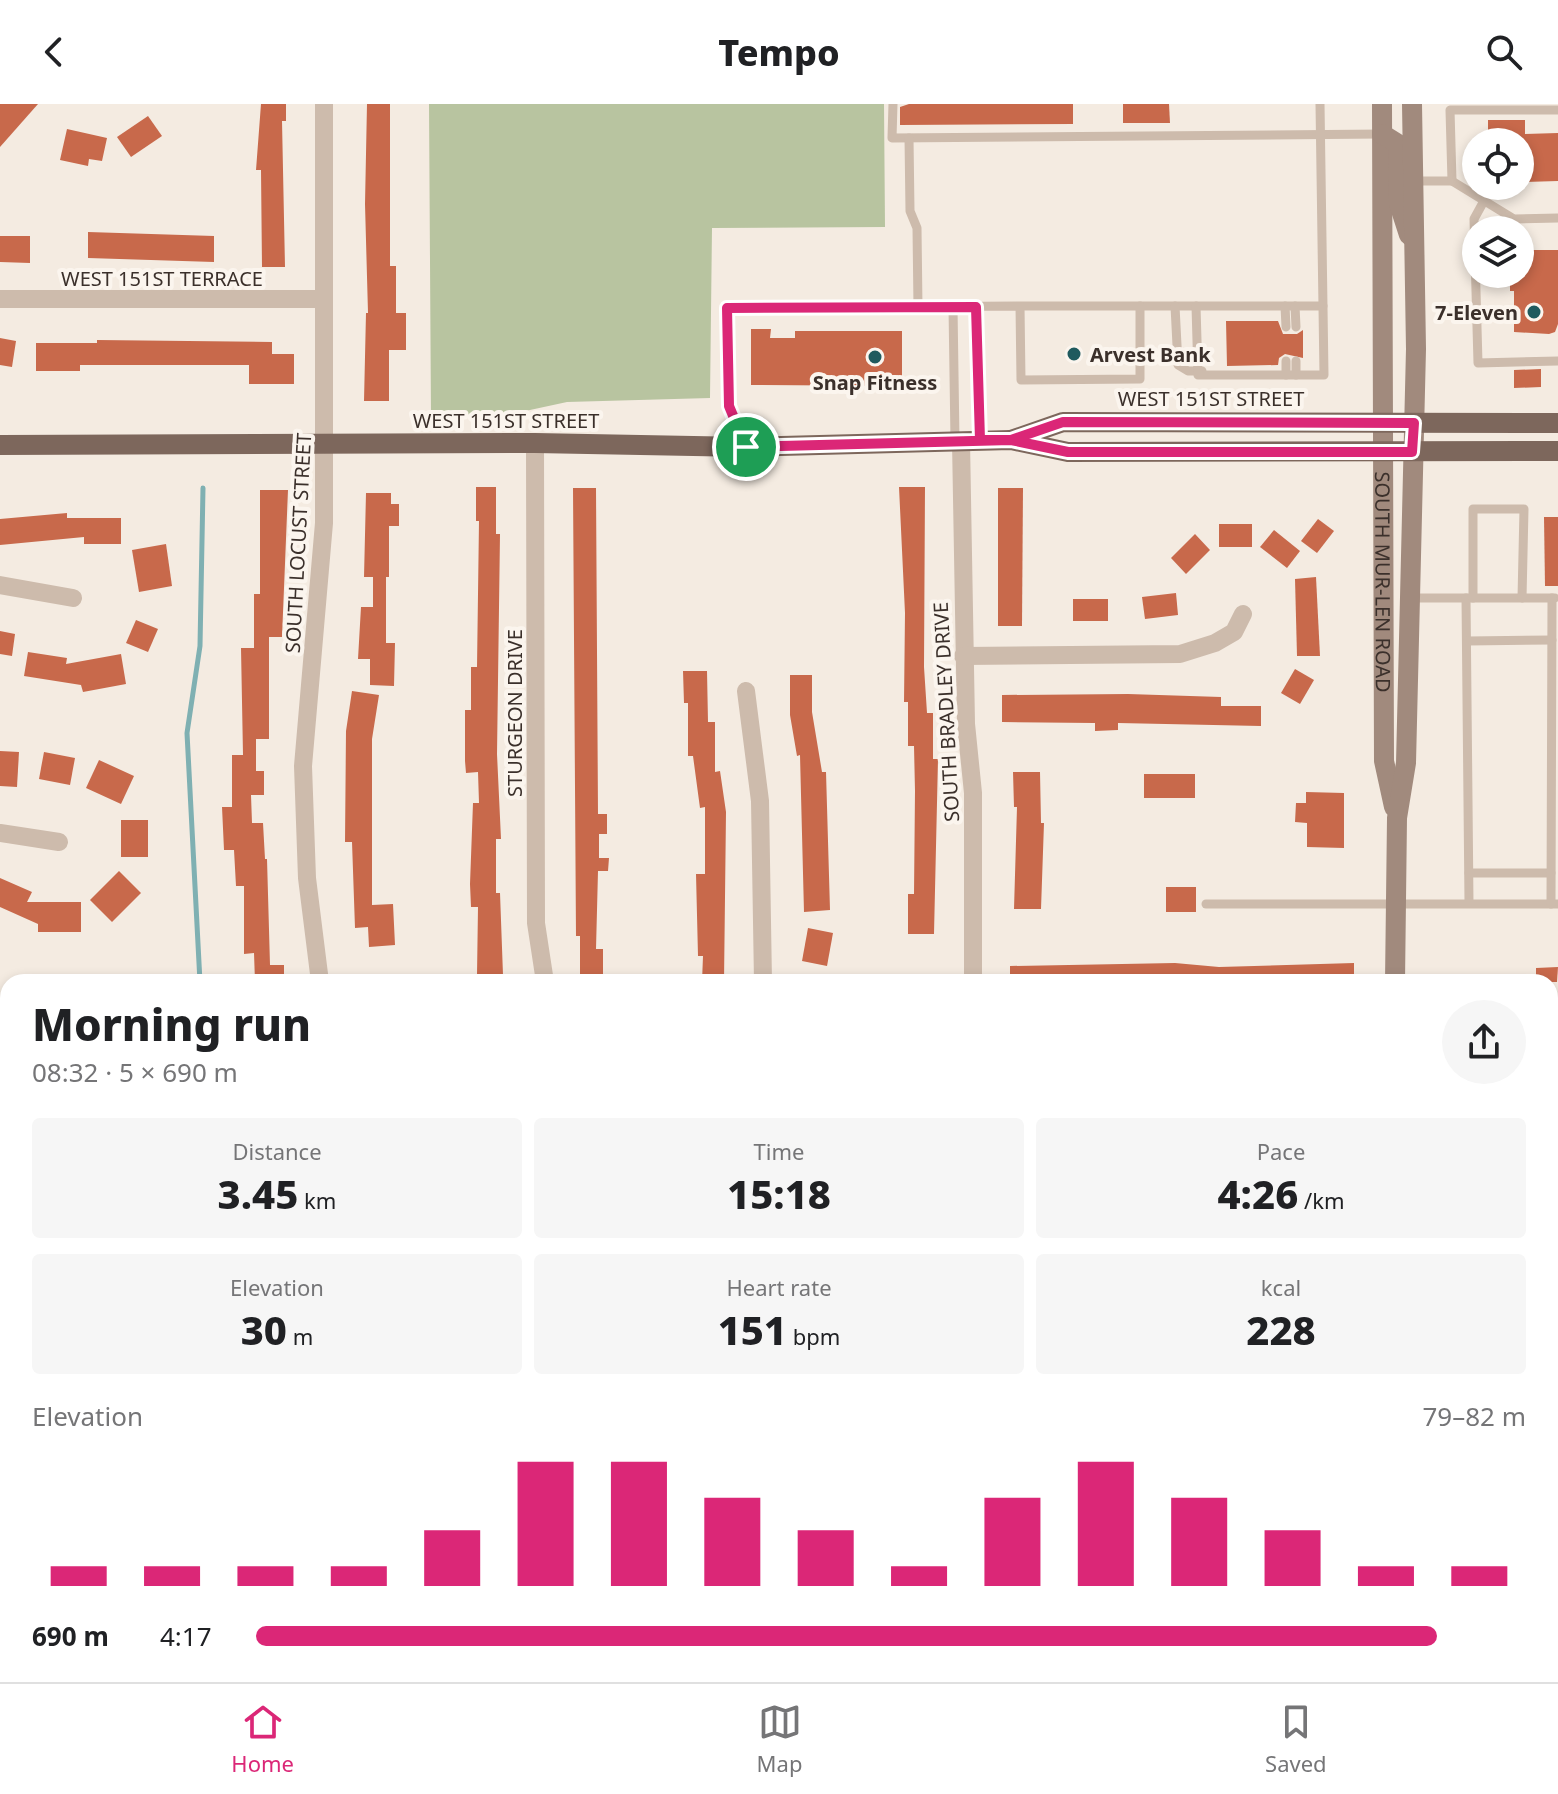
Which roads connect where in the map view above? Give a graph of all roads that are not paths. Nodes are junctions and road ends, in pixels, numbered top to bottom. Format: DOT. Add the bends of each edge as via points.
graph roads {
  1 [pos="324,104"];
  2 [pos="893,104"];
  3 [pos="1320,104"];
  4 [pos="1382,104"];
  5 [pos="1412,104"];
  6 [pos="1558,110"];
  7 [pos="1320,134"];
  8 [pos="1382,134"];
  9 [pos="909,138"];
  10 [pos="1414,181"];
  11 [pos="1452,181"];
  12 [pos="1462,186"];
  13 [pos="1484,200"];
  14 [pos="1486,200"];
  15 [pos="1558,218"];
  16 [pos="1415,246"];
  17 [pos="0,299"];
  18 [pos="324,299"];
  19 [pos="1020,306"];
  20 [pos="1140,306"];
  21 [pos="1175,306"];
  22 [pos="1196,306"];
  23 [pos="1290,306"];
  24 [pos="1323,306"];
  25 [pos="918,307"];
  26 [pos="953,307"];
  27 [pos="976,307"];
  28 [pos="1291,327"];
  29 [pos="1291,361"];
  30 [pos="1558,361"];
  31 [pos="1198,371"];
  32 [pos="1291,375"];
  33 [pos="1383,423"];
  34 [pos="1414,423"];
  35 [pos="1558,423"];
  36 [pos="1011,440"];
  37 [pos="965,441"];
  38 [pos="326,443"];
  39 [pos="535,443"];
  40 [pos="0,445"];
  41 [pos="746,447"];
  42 [pos="1383,451"];
  43 [pos="1558,451"];
  44 [pos="1412,452"];
  45 [pos="0,585"];
  46 [pos="73,598"];
  47 [pos="1409,598"];
  48 [pos="1470,598"];
  49 [pos="1522,598"];
  50 [pos="1555,598"];
  51 [pos="1243,614"];
  52 [pos="1552,640"];
  53 [pos="1468,641"];
  54 [pos="963,656"];
  55 [pos="746,691"];
  56 [pos="1397,818"];
  57 [pos="0,833"];
  58 [pos="59,842"];
  59 [pos="1469,873"];
  60 [pos="1551,873"];
  61 [pos="1469,903"];
  62 [pos="1206,904"];
  63 [pos="1396,904"];
  64 [pos="1554,904"];
  65 [pos="319,974"];
  66 [pos="544,974"];
  67 [pos="763,974"];
  68 [pos="973,974"];
  69 [pos="1395,974"];
  1 -- 18 [label="street, SOUTH LOCUST STREET"];
  2 -- 9 [label="lane" via="892,138"];
  3 -- 7 [label="lane"];
  4 -- 8 [label="main road, SOUTH MUR-LEN ROAD"];
  5 -- 10 [label="main road, SOUTH MUR-LEN ROAD"];
  6 -- 11 [label="lane" via="1450,110"];
  7 -- 8 [label="lane"];
  7 -- 9 [label="lane"];
  7 -- 24 [label="lane"];
  8 -- 16 [label="main road" via="1398,144 1399,204"];
  8 -- 33 [label="main road, SOUTH MUR-LEN ROAD"];
  9 -- 25 [label="lane"];
  10 -- 11 [label="lane"];
  10 -- 16 [label="main road, SOUTH MUR-LEN ROAD"];
  11 -- 12 [label="lane"];
  13 -- 30 [label="lane" via="1474,219 1478,363"];
  14 -- 15 [label="lane" via="1514,219"];
  16 -- 34 [label="main road, SOUTH MUR-LEN ROAD"];
  17 -- 18 [label="street, WEST 151ST TERRACE"];
  18 -- 38 [label="street, SOUTH LOCUST STREET"];
  19 -- 20 [label="lane"];
  19 -- 20 [label="lane" via="1021,380 1140,379"];
  19 -- 27 [label="lane"];
  20 -- 21 [label="lane"];
  21 -- 22 [label="lane"];
  21 -- 31 [label="lane" via="1178,365"];
  22 -- 23 [label="lane"];
  22 -- 31 [label="lane"];
  23 -- 24 [label="lane"];
  23 -- 28 [label="lane"];
  24 -- 32 [label="lane" via="1324,375"];
  25 -- 26 [label="lane"];
  25 -- 41 [label="lane" via="727,308 729,406"];
  26 -- 27 [label="lane"];
  26 -- 37 [label="lane"];
  27 -- 37 [label="lane"];
  29 -- 32 [label="lane"];
  31 -- 32 [label="lane"];
  33 -- 34 [label="main road, WEST 151ST STREET"];
  33 -- 36 [label="main road, WEST 151ST STREET" via="1063,422"];
  33 -- 42 [label="main road, SOUTH MUR-LEN ROAD"];
  34 -- 35 [label="main road, WEST 151ST STREET"];
  34 -- 44 [label="main road, SOUTH MUR-LEN ROAD"];
  36 -- 37 [label="main road, WEST 151ST STREET"];
  36 -- 42 [label="main road, WEST 151ST STREET" via="1068,452"];
  37 -- 41 [label="main road, WEST 151ST STREET"];
  37 -- 54 [label="street, SOUTH BRADLEY DRIVE"];
  38 -- 39 [label="main road, WEST 151ST STREET"];
  38 -- 40 [label="main road, WEST 151ST STREET"];
  38 -- 65 [label="street, SOUTH LOCUST STREET" via="321,595 303,766 307,878"];
  39 -- 41 [label="main road, WEST 151ST STREET"];
  39 -- 66 [label="street, STURGEON DRIVE" via="536,923"];
  42 -- 44 [label="main road, WEST 151ST STREET"];
  42 -- 56 [label="main road, SOUTH MUR-LEN ROAD" via="1384,761"];
  43 -- 44 [label="main road, WEST 151ST STREET"];
  44 -- 47 [label="main road, SOUTH MUR-LEN ROAD"];
  45 -- 46 [label="street"];
  47 -- 48 [label="lane"];
  47 -- 56 [label="main road, SOUTH MUR-LEN ROAD" via="1406,763"];
  48 -- 49 [label="lane"];
  48 -- 49 [label="lane" via="1473,509 1524,509"];
  48 -- 53 [label="lane"];
  49 -- 50 [label="lane"];
  50 -- 52 [label="lane"];
  51 -- 54 [label="street" via="1234,632 1180,654"];
  52 -- 53 [label="lane"];
  52 -- 60 [label="lane"];
  53 -- 59 [label="lane"];
  54 -- 68 [label="street, SOUTH BRADLEY DRIVE" via="973,793"];
  55 -- 67 [label="street" via="760,801"];
  56 -- 63 [label="main road, SOUTH MUR-LEN ROAD"];
  57 -- 58 [label="street"];
  59 -- 60 [label="lane"];
  59 -- 61 [label="lane"];
  60 -- 64 [label="lane"];
  61 -- 63 [label="lane"];
  61 -- 64 [label="lane"];
  62 -- 63 [label="lane"];
  63 -- 69 [label="main road, SOUTH MUR-LEN ROAD"];
}
